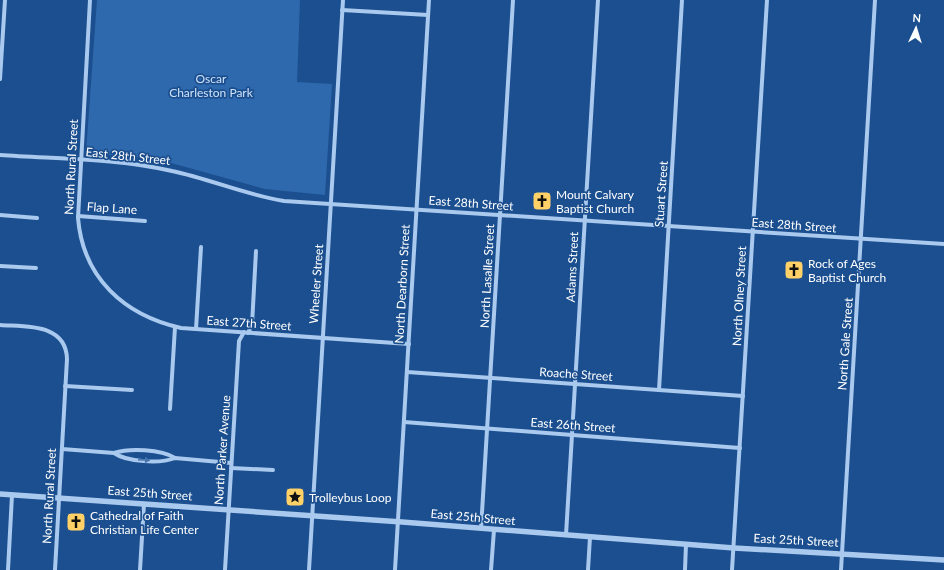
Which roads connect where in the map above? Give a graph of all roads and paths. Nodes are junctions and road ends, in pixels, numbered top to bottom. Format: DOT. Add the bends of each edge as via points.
graph roads {
  1 [pos="5,0"];
  2 [pos="90,0"];
  3 [pos="343,0"];
  4 [pos="429,0"];
  5 [pos="514,0"];
  6 [pos="598,0"];
  7 [pos="682,0"];
  8 [pos="767,0"];
  9 [pos="875,0"];
  10 [pos="342,10"];
  11 [pos="428,15"];
  12 [pos="0,79"];
  13 [pos="0,155"];
  14 [pos="80,161"];
  15 [pos="331,204"];
  16 [pos="416,209"];
  17 [pos="0,215"];
  18 [pos="500,215"];
  19 [pos="78,216"];
  20 [pos="37,218"];
  21 [pos="145,221"];
  22 [pos="584,221"];
  23 [pos="669,227"];
  24 [pos="753,233"];
  25 [pos="861,240"];
  26 [pos="944,244"];
  27 [pos="201,247"];
  28 [pos="256,251"];
  29 [pos="0,266"];
  30 [pos="36,268"];
  31 [pos="139,314"];
  32 [pos="0,325"];
  33 [pos="175,327"];
  34 [pos="196,329"];
  35 [pos="246,332"];
  36 [pos="323,338"];
  37 [pos="409,344"];
  38 [pos="407,372"];
  39 [pos="491,377"];
  40 [pos="575,384"];
  41 [pos="66,386"];
  42 [pos="132,390"];
  43 [pos="659,390"];
  44 [pos="743,396"];
  45 [pos="170,409"];
  46 [pos="404,422"];
  47 [pos="488,428"];
  48 [pos="572,435"];
  49 [pos="740,448"];
  50 [pos="62,449"];
  51 [pos="114,453"];
  52 [pos="175,458"];
  53 [pos="231,465"];
  54 [pos="273,470"];
  55 [pos="0,494"];
  56 [pos="12,495"];
  57 [pos="59,498"];
  58 [pos="144,504"];
  59 [pos="228,510"];
  60 [pos="312,516"];
  61 [pos="398,522"];
  62 [pos="481,529"];
  63 [pos="494,530"];
  64 [pos="566,535"];
  65 [pos="590,537"];
  66 [pos="686,544"];
  67 [pos="734,548"];
  68 [pos="842,554"];
  69 [pos="944,560"];
  70 [pos="8,570"];
  71 [pos="55,570"];
  72 [pos="140,570"];
  73 [pos="225,570"];
  74 [pos="309,570"];
  75 [pos="395,570"];
  76 [pos="491,570"];
  77 [pos="588,570"];
  78 [pos="684,570"];
  79 [pos="732,570"];
  80 [pos="841,570"];
  1 -- 12 [label="street"];
  2 -- 14 [label="street, North Rural Street"];
  3 -- 10 [label="street, Wheeler Street"];
  4 -- 11 [label="street, North Dearborn Street"];
  5 -- 18 [label="street, North Lasalle Street"];
  6 -- 22 [label="street, Adams Street"];
  7 -- 23 [label="street, Stuart Street"];
  8 -- 24 [label="street, North Olney Street"];
  9 -- 25 [label="street, North Gale Street"];
  10 -- 11 [label="street"];
  10 -- 15 [label="street, Wheeler Street"];
  11 -- 16 [label="street, North Dearborn Street"];
  13 -- 14 [label="street, East 28th Street"];
  14 -- 15 [label="street, East 28th Street" via="148,166 184,173 274,199"];
  14 -- 19 [label="street, North Rural Street"];
  15 -- 16 [label="street, East 28th Street"];
  15 -- 36 [label="street, Wheeler Street"];
  16 -- 18 [label="street, East 28th Street"];
  16 -- 37 [label="street, North Dearborn Street"];
  17 -- 20 [label="street"];
  18 -- 22 [label="street, East 28th Street"];
  18 -- 39 [label="street, North Lasalle Street"];
  19 -- 21 [label="street, Flap Lane"];
  19 -- 31 [label="street, North Rural Street" via="82,244 94,269 105,286 118,299"];
  22 -- 23 [label="street, East 28th Street"];
  22 -- 40 [label="street, Adams Street"];
  23 -- 24 [label="street, East 28th Street"];
  23 -- 43 [label="street, Stuart Street"];
  24 -- 25 [label="street, East 28th Street"];
  24 -- 44 [label="street, North Olney Street"];
  25 -- 26 [label="street, East 28th Street"];
  25 -- 68 [label="street, North Gale Street"];
  27 -- 34 [label="street"];
  28 -- 35 [label="street, North Parker Avenue" via="252,325"];
  29 -- 30 [label="street"];
  31 -- 33 [label="street, East 27th Street" via="155,322"];
  32 -- 41 [label="street, North Rural Street" via="39,327 60,338 66,350"];
  33 -- 34 [label="street, East 27th Street"];
  33 -- 45 [label="street"];
  34 -- 35 [label="street, East 27th Street"];
  35 -- 36 [label="street, East 27th Street"];
  35 -- 53 [label="street, North Parker Avenue" via="239,341"];
  36 -- 37 [label="street, East 27th Street"];
  36 -- 60 [label="street, Wheeler Street"];
  37 -- 38 [label="street, North Dearborn Street"];
  38 -- 39 [label="street, Roache Street"];
  38 -- 46 [label="street, North Dearborn Street"];
  39 -- 40 [label="street, Roache Street"];
  39 -- 47 [label="street, North Lasalle Street"];
  40 -- 43 [label="street, Roache Street"];
  40 -- 48 [label="street, Adams Street"];
  41 -- 42 [label="street"];
  41 -- 50 [label="street, North Rural Street"];
  43 -- 44 [label="street, Roache Street"];
  44 -- 49 [label="street, North Olney Street"];
  46 -- 47 [label="street, East 26th Street"];
  46 -- 61 [label="street, North Dearborn Street"];
  47 -- 48 [label="street, East 26th Street"];
  47 -- 62 [label="street, North Lasalle Street"];
  48 -- 49 [label="street, East 26th Street"];
  48 -- 64 [label="street, Adams Street"];
  49 -- 67 [label="street, North Olney Street"];
  50 -- 51 [label="street"];
  50 -- 57 [label="street, North Rural Street"];
  51 -- 52 [label="street" via="142,450"];
  51 -- 52 [label="street, one-way" via="119,457 141,461"];
  52 -- 53 [label="street"];
  53 -- 54 [label="street"];
  53 -- 59 [label="street, North Parker Avenue"];
  55 -- 56 [label="street, East 25th Street"];
  56 -- 57 [label="street, East 25th Street"];
  56 -- 70 [label="street"];
  57 -- 58 [label="street, East 25th Street"];
  57 -- 71 [label="street, North Rural Street"];
  58 -- 59 [label="street, East 25th Street"];
  58 -- 72 [label="street"];
  59 -- 60 [label="street, East 25th Street"];
  59 -- 73 [label="street, North Parker Avenue"];
  60 -- 61 [label="street, East 25th Street"];
  60 -- 74 [label="street, Wheeler Street"];
  61 -- 62 [label="street, East 25th Street"];
  61 -- 75 [label="street, North Dearborn Street"];
  62 -- 63 [label="street, East 25th Street"];
  63 -- 64 [label="street, East 25th Street"];
  63 -- 76 [label="street"];
  64 -- 65 [label="street, East 25th Street"];
  65 -- 66 [label="street, East 25th Street"];
  65 -- 77 [label="street"];
  66 -- 67 [label="street, East 25th Street"];
  66 -- 78 [label="street"];
  67 -- 68 [label="street, East 25th Street"];
  67 -- 79 [label="street, North Olney Street"];
  68 -- 69 [label="street, East 25th Street"];
  68 -- 80 [label="street, North Gale Street"];
}
